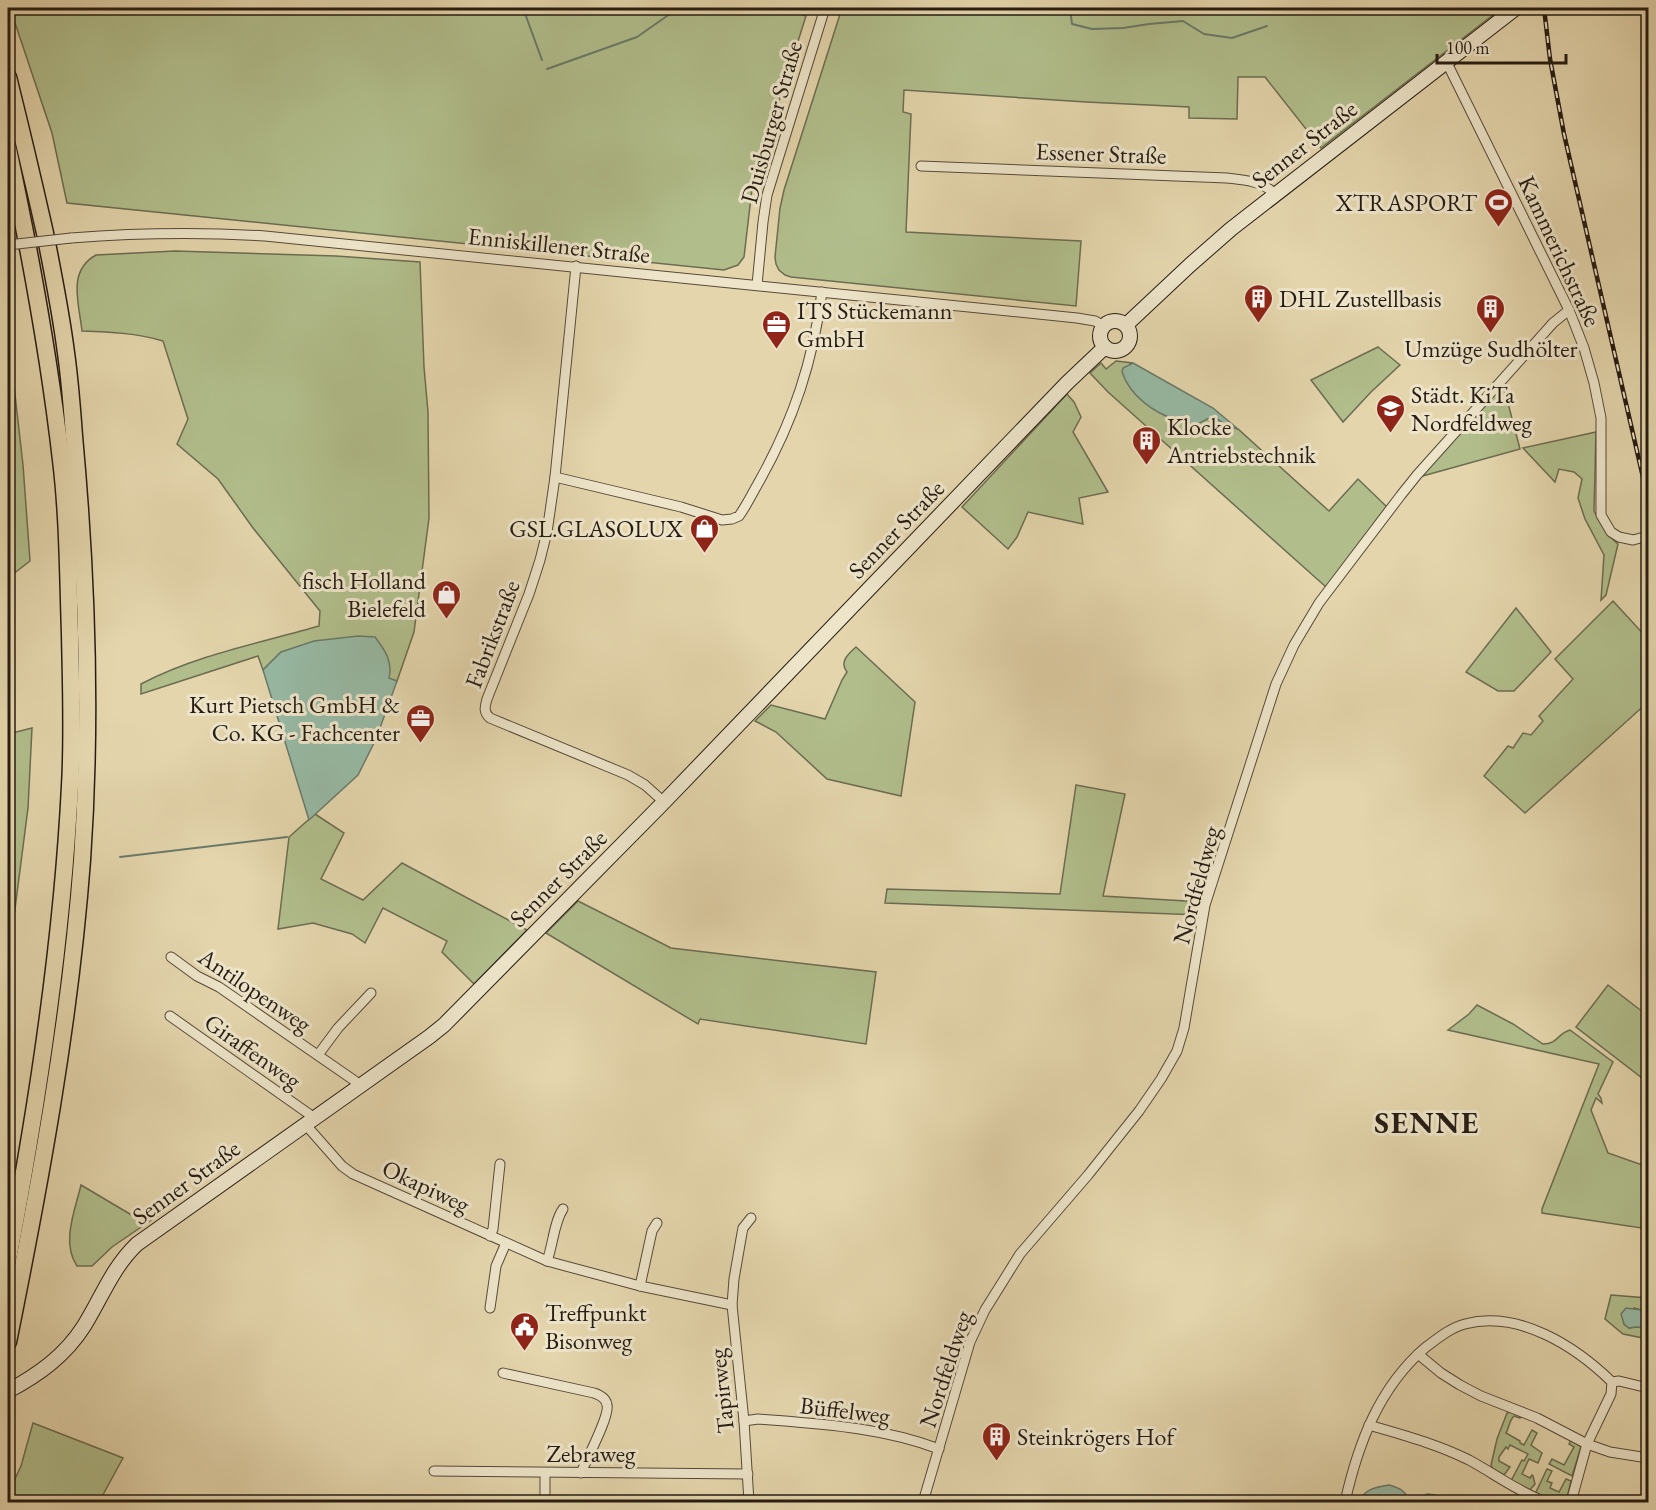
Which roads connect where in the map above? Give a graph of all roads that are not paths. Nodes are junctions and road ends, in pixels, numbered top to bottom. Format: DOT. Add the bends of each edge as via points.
graph roads {
  1 [pos="825,8"];
  2 [pos="1516,8"];
  3 [pos="1447,63"];
  4 [pos="8,77"];
  5 [pos="8,149"];
  6 [pos="921,166"];
  7 [pos="1275,194"];
  8 [pos="8,244"];
  9 [pos="576,266"];
  10 [pos="757,285"];
  11 [pos="822,292"];
  12 [pos="1569,310"];
  13 [pos="1126,325"];
  14 [pos="1104,326"];
  15 [pos="1105,347"];
  16 [pos="555,477"];
  17 [pos="1648,536"];
  18 [pos="664,802"];
  19 [pos="171,957"];
  20 [pos="371,993"];
  21 [pos="170,1016"];
  22 [pos="318,1055"];
  23 [pos="359,1087"];
  24 [pos="309,1122"];
  25 [pos="500,1164"];
  26 [pos="564,1209"];
  27 [pos="751,1218"];
  28 [pos="657,1223"];
  29 [pos="490,1236"];
  30 [pos="506,1244"];
  31 [pos="8,1259"];
  32 [pos="547,1261"];
  33 [pos="640,1286"];
  34 [pos="732,1305"];
  35 [pos="490,1308"];
  36 [pos="8,1342"];
  37 [pos="1418,1354"];
  38 [pos="503,1373"];
  39 [pos="1612,1382"];
  40 [pos="1648,1388"];
  41 [pos="8,1391"];
  42 [pos="744,1421"];
  43 [pos="1369,1425"];
  44 [pos="1587,1444"];
  45 [pos="939,1449"];
  46 [pos="1648,1458"];
  47 [pos="435,1472"];
  48 [pos="545,1473"];
  49 [pos="581,1473"];
  50 [pos="748,1474"];
  51 [pos="544,1503"];
  52 [pos="749,1503"];
  53 [pos="922,1503"];
  54 [pos="1346,1503"];
  55 [pos="1546,1503"];
  56 [pos="1571,1503"];
  1 -- 10 [label="street, Duisburger Straße" via="767,195"];
  2 -- 3 [label="street, Senner Straße"];
  3 -- 7 [label="street, Senner Straße"];
  3 -- 12 [label="street, Kammerichstraße"];
  4 -- 36 [label="highway" via="29,159 66,352 84,543 88,700 82,862 59,1064"];
  5 -- 31 [label="highway" via="37,290 61,462 68,543 72,700 65,865 53,974 33,1122"];
  6 -- 7 [label="street, Essener Straße" via="1227,178 1258,183"];
  7 -- 13 [label="street, Senner Straße"];
  8 -- 9 [label="street, Enniskillener Straße, bridge" via="134,234 213,233"];
  9 -- 10 [label="street, Enniskillener Straße"];
  9 -- 16 [label="street, Fabrikstraße"];
  10 -- 11 [label="street, Enniskillener Straße"];
  11 -- 14 [label="street, Enniskillener Straße" via="1084,318"];
  11 -- 16 [label="street" via="802,390 774,454 739,516 722,520"];
  12 -- 17 [label="street, Kammerichstraße" via="1585,352 1601,418 1601,515 1611,532 1624,539"];
  12 -- 45 [label="street, Nordfeldweg" via="1417,475 1318,603 1294,645 1276,684 1205,905 1177,1051 1139,1111 1020,1254 995,1292 970,1342"];
  13 -- 14 [label="street" via="1114,321"];
  13 -- 15 [label="street" via="1130,342 1116,351"];
  14 -- 15 [label="street" via="1100,337"];
  15 -- 18 [label="street, Senner Straße"];
  16 -- 18 [label="street, Fabrikstraße" via="537,570 485,710 490,718 628,776"];
  18 -- 23 [label="street, Senner Straße" via="444,1025"];
  19 -- 22 [label="street, Antilopenweg"];
  20 -- 22 [label="street, Antilopenweg"];
  21 -- 24 [label="street, Giraffenweg" via="309,1114"];
  22 -- 23 [label="street, Antilopenweg"];
  23 -- 24 [label="street, Senner Straße"];
  24 -- 29 [label="street, Okapiweg" via="331,1155 347,1170"];
  24 -- 41 [label="street, Senner Straße" via="137,1244 112,1274 72,1342 49,1366"];
  25 -- 29 [label="street"];
  26 -- 32 [label="street"];
  27 -- 34 [label="street" via="743,1228"];
  28 -- 33 [label="street"];
  29 -- 30 [label="street, Okapiweg"];
  30 -- 32 [label="street, Okapiweg"];
  30 -- 35 [label="street" via="496,1266"];
  32 -- 33 [label="street, Okapiweg"];
  33 -- 34 [label="street, Okapiweg"];
  34 -- 42 [label="street, Tapirweg"];
  37 -- 39 [label="street" via="1459,1326 1509,1322 1553,1339"];
  37 -- 43 [label="street" via="1394,1382"];
  37 -- 44 [label="street" via="1460,1385"];
  38 -- 49 [label="street" via="599,1394 606,1401 606,1418"];
  39 -- 40 [label="street"];
  39 -- 44 [label="street" via="1611,1394"];
  42 -- 45 [label="street, Büffelweg" via="856,1428 900,1436"];
  42 -- 50 [label="street, Tapirweg"];
  43 -- 54 [label="street"];
  43 -- 55 [label="street" via="1443,1448"];
  44 -- 46 [label="street"];
  44 -- 56 [label="street"];
  45 -- 53 [label="street, Nordfeldweg"];
  47 -- 48 [label="street, Zebraweg"];
  48 -- 49 [label="street, Zebraweg"];
  48 -- 51 [label="street"];
  49 -- 50 [label="street, Zebraweg"];
  50 -- 52 [label="street, Tapirweg"];
}
